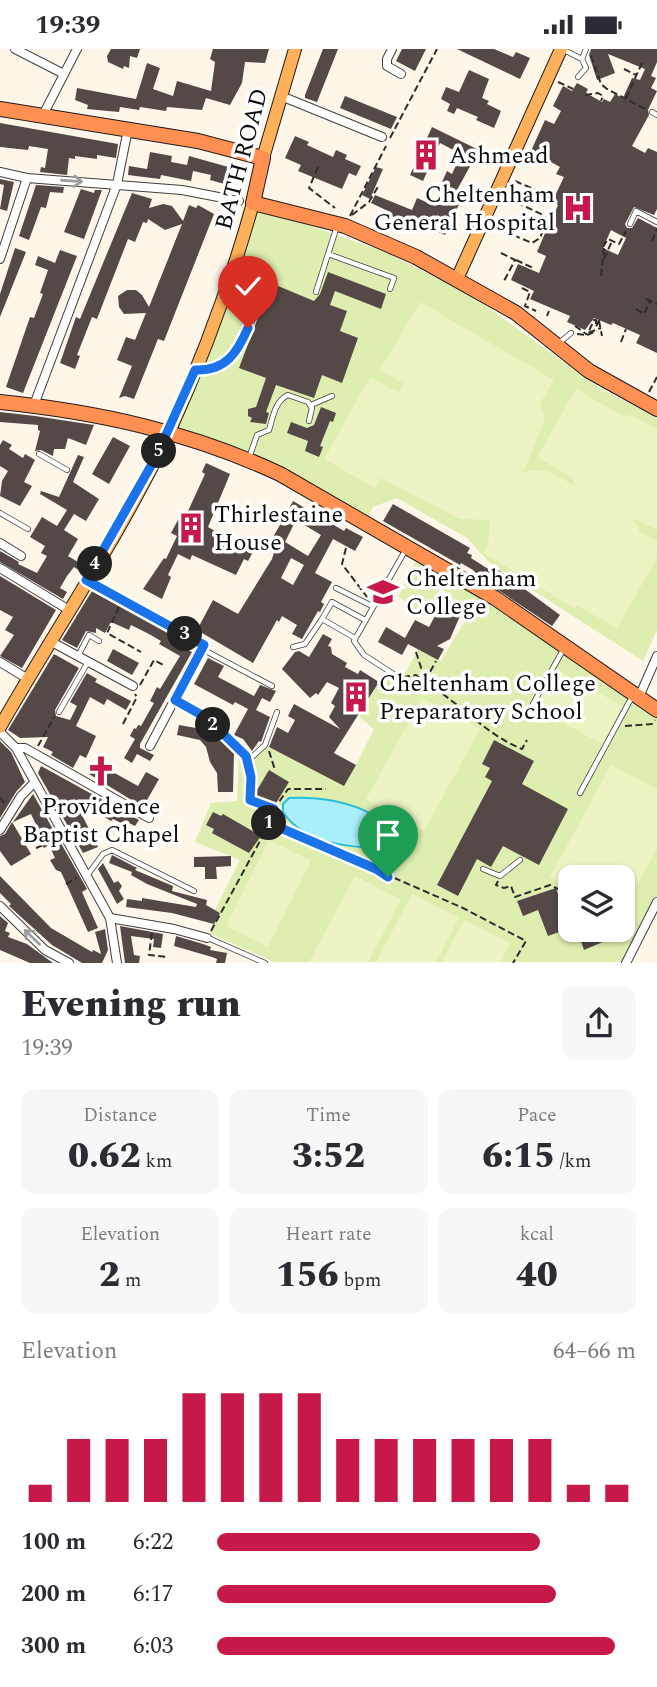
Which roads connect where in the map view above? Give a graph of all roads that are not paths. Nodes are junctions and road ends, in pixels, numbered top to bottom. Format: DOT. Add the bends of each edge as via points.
graph roads {
  1 [pos="15,49"];
  2 [pos="77,49"];
  3 [pos="295,49"];
  4 [pos="392,49"];
  5 [pos="561,49"];
  6 [pos="586,49"];
  7 [pos="582,59"];
  8 [pos="64,74"];
  9 [pos="401,74"];
  10 [pos="578,77"];
  11 [pos="281,96"];
  12 [pos="0,109"];
  13 [pos="43,115"];
  14 [pos="128,129"];
  15 [pos="382,137"];
  16 [pos="263,158"];
  17 [pos="0,172"];
  18 [pos="27,178"];
  19 [pos="117,184"];
  20 [pos="246,202"];
  21 [pos="343,221"];
  22 [pos="657,222"];
  23 [pos="630,223"];
  24 [pos="328,254"];
  25 [pos="0,259"];
  26 [pos="236,264"];
  27 [pos="457,279"];
  28 [pos="390,289"];
  29 [pos="316,292"];
  30 [pos="571,333"];
  31 [pos="556,346"];
  32 [pos="195,370"];
  33 [pos="332,396"];
  34 [pos="0,401"];
  35 [pos="34,405"];
  36 [pos="311,405"];
  37 [pos="657,409"];
  38 [pos="309,421"];
  39 [pos="169,431"];
  40 [pos="39,454"];
  41 [pos="248,459"];
  42 [pos="67,470"];
  43 [pos="0,513"];
  44 [pos="28,530"];
  45 [pos="0,543"];
  46 [pos="408,546"];
  47 [pos="21,556"];
  48 [pos="0,568"];
  49 [pos="86,580"];
  50 [pos="336,588"];
  51 [pos="369,605"];
  52 [pos="69,610"];
  53 [pos="322,619"];
  54 [pos="365,620"];
  55 [pos="355,638"];
  56 [pos="50,641"];
  57 [pos="99,641"];
  58 [pos="293,646"];
  59 [pos="565,646"];
  60 [pos="203,647"];
  61 [pos="78,656"];
  62 [pos="657,656"];
  63 [pos="0,662"];
  64 [pos="88,662"];
  65 [pos="398,677"];
  66 [pos="28,679"];
  67 [pos="272,686"];
  68 [pos="132,687"];
  69 [pos="636,695"];
  70 [pos="175,700"];
  71 [pos="657,710"];
  72 [pos="59,712"];
  73 [pos="277,712"];
  74 [pos="530,718"];
  75 [pos="2,721"];
  76 [pos="149,746"];
  77 [pos="16,748"];
  78 [pos="34,783"];
  79 [pos="580,793"];
  80 [pos="149,818"];
  81 [pos="0,829"];
  82 [pos="520,860"];
  83 [pos="483,869"];
  84 [pos="85,876"];
  85 [pos="194,891"];
  86 [pos="657,902"];
  87 [pos="0,907"];
  88 [pos="110,918"];
  89 [pos="207,938"];
  90 [pos="629,962"];
  91 [pos="69,963"];
  92 [pos="117,963"];
  93 [pos="265,963"];
  1 -- 8 [label="street"];
  2 -- 8 [label="street"];
  3 -- 11 [label="main road, BATH ROAD"];
  4 -- 9 [label="street" via="387,66"];
  5 -- 7 [label="lane"];
  5 -- 27 [label="main road"];
  6 -- 7 [label="lane"];
  7 -- 10 [label="lane" via="586,68"];
  8 -- 13 [label="street"];
  11 -- 15 [label="street"];
  11 -- 16 [label="main road, BATH ROAD"];
  12 -- 13 [label="highway"];
  13 -- 14 [label="highway"];
  14 -- 16 [label="highway"];
  14 -- 19 [label="street"];
  16 -- 20 [label="highway, BATH ROAD"];
  17 -- 18 [label="street"];
  18 -- 19 [label="street, one-way"];
  18 -- 25 [label="street"];
  19 -- 20 [label="street"];
  19 -- 35 [label="street"];
  20 -- 21 [label="highway"];
  20 -- 26 [label="main road, BATH ROAD"];
  21 -- 24 [label="lane"];
  21 -- 27 [label="highway"];
  22 -- 23 [label="lane" via="636,211"];
  24 -- 28 [label="lane" via="394,278"];
  24 -- 29 [label="lane"];
  26 -- 32 [label="main road, BATH ROAD"];
  26 -- 32 [label="lane" via="246,267 257,282 253,317 231,360 212,370"];
  27 -- 31 [label="highway" via="516,313"];
  30 -- 31 [label="lane"];
  31 -- 37 [label="highway" via="589,371"];
  32 -- 39 [label="main road, BATH ROAD"];
  33 -- 36 [label="lane"];
  34 -- 35 [label="highway"];
  35 -- 39 [label="highway"];
  36 -- 38 [label="lane"];
  36 -- 41 [label="lane" via="293,396 283,397 269,430 257,435"];
  39 -- 41 [label="highway"];
  39 -- 49 [label="main road, BATH ROAD"];
  40 -- 42 [label="lane"];
  41 -- 46 [label="highway"];
  43 -- 44 [label="lane"];
  45 -- 47 [label="street"];
  46 -- 51 [label="lane" via="384,591"];
  46 -- 59 [label="highway"];
  48 -- 52 [label="street"];
  49 -- 52 [label="main road, BATH ROAD"];
  49 -- 60 [label="street"];
  50 -- 51 [label="lane"];
  51 -- 54 [label="lane"];
  52 -- 56 [label="main road, BATH ROAD"];
  53 -- 54 [label="lane" via="332,602"];
  53 -- 55 [label="lane"];
  53 -- 58 [label="lane" via="305,644"];
  54 -- 55 [label="lane"];
  55 -- 65 [label="lane" via="364,655"];
  56 -- 61 [label="street"];
  56 -- 66 [label="main road, BATH ROAD"];
  57 -- 61 [label="lane" via="89,635"];
  59 -- 69 [label="highway"];
  59 -- 74 [label="lane"];
  60 -- 67 [label="lane"];
  60 -- 70 [label="street"];
  61 -- 64 [label="street"];
  62 -- 69 [label="street"];
  63 -- 66 [label="street"];
  64 -- 68 [label="street"];
  64 -- 72 [label="lane"];
  66 -- 75 [label="main road, BATH ROAD"];
  69 -- 71 [label="highway"];
  69 -- 79 [label="lane"];
  70 -- 73 [label="lane" via="207,718 246,756 253,756 265,745"];
  70 -- 76 [label="street"];
  75 -- 77 [label="street"];
  77 -- 78 [label="street"];
  77 -- 80 [label="street" via="25,748"];
  78 -- 81 [label="street"];
  78 -- 84 [label="street"];
  82 -- 83 [label="lane" via="500,876"];
  84 -- 85 [label="lane" via="104,852 112,850"];
  84 -- 88 [label="street"];
  86 -- 90 [label="street"];
  91 -- 87 [label="street, one-way" via="45,950"];
  88 -- 89 [label="street"];
  88 -- 92 [label="street"];
  89 -- 93 [label="lane"];
}
